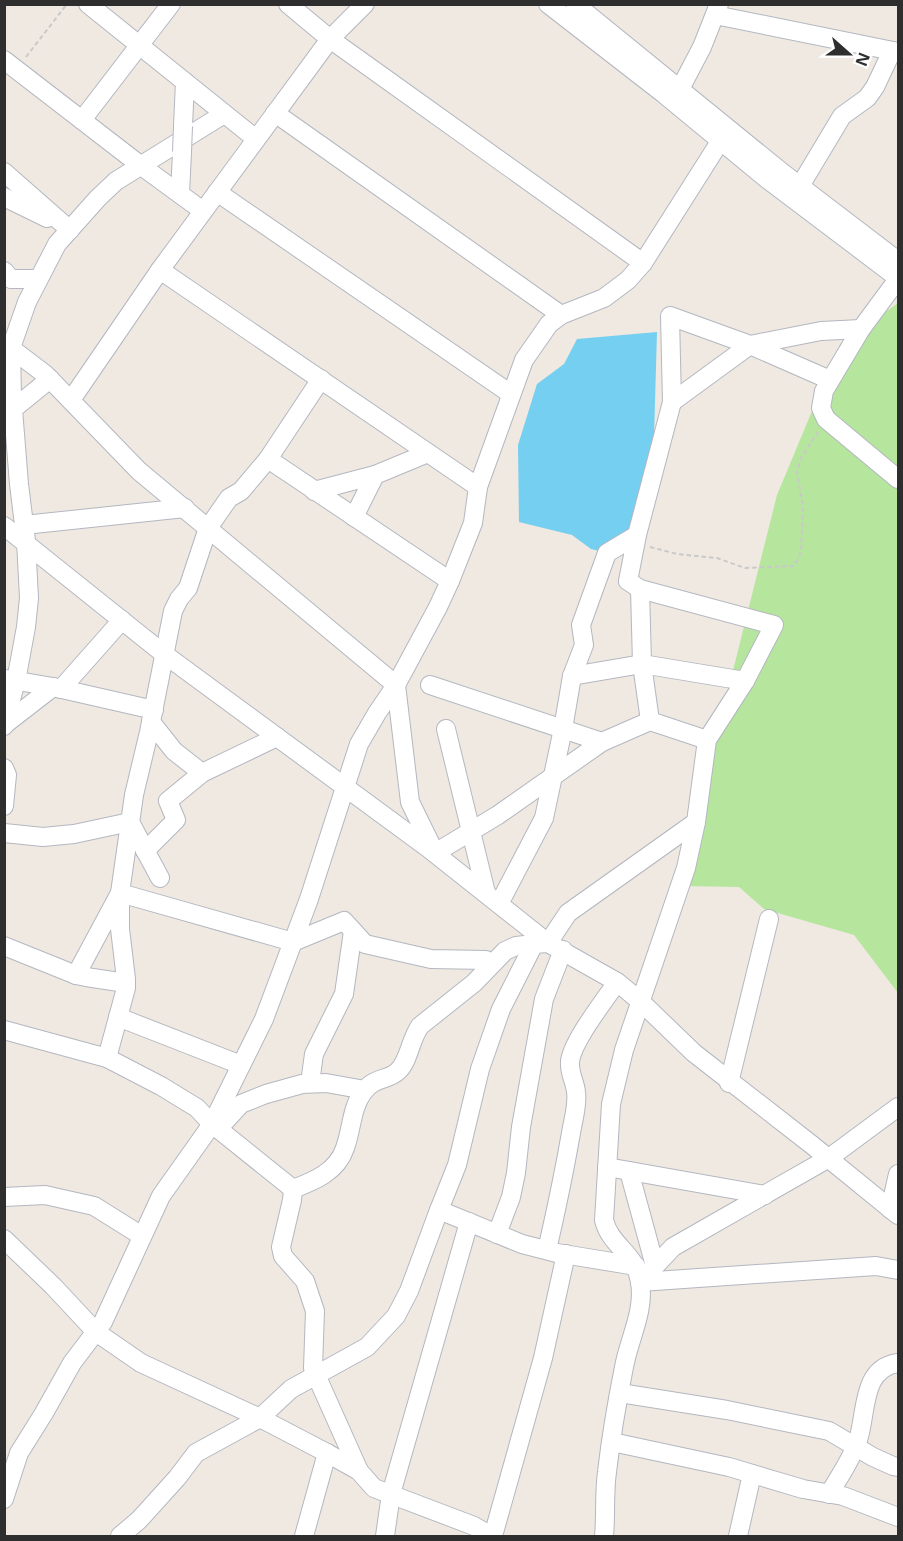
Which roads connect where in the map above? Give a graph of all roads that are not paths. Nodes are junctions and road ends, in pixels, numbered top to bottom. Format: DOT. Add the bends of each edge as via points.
graph roads {
  1 [pos="87,4"];
  2 [pos="171,4"];
  3 [pos="288,4"];
  4 [pos="365,4"];
  5 [pos="548,4"];
  6 [pos="575,4"];
  7 [pos="717,10"];
  8 [pos="603,37"];
  9 [pos="330,39"];
  10 [pos="139,46"];
  11 [pos="896,51"];
  12 [pos="10,65"];
  13 [pos="185,82"];
  14 [pos="680,89"];
  15 [pos="275,113"];
  16 [pos="224,114"];
  17 [pos="82,120"];
  18 [pos="256,139"];
  19 [pos="721,141"];
  20 [pos="140,165"];
  21 [pos="4,172"];
  22 [pos="800,186"];
  23 [pos="217,192"];
  24 [pos="180,194"];
  25 [pos="4,197"];
  26 [pos="203,211"];
  27 [pos="70,230"];
  28 [pos="898,261"];
  29 [pos="643,263"];
  30 [pos="160,270"];
  31 [pos="4,271"];
  32 [pos="898,278"];
  33 [pos="38,279"];
  34 [pos="561,315"];
  35 [pos="861,329"];
  36 [pos="750,345"];
  37 [pos="8,351"];
  38 [pos="50,379"];
  39 [pos="321,380"];
  40 [pos="830,380"];
  41 [pos="4,382"];
  42 [pos="511,394"];
  43 [pos="71,400"];
  44 [pos="672,402"];
  45 [pos="8,412"];
  46 [pos="428,453"];
  47 [pos="268,459"];
  48 [pos="375,475"];
  49 [pos="898,479"];
  50 [pos="478,487"];
  51 [pos="314,491"];
  52 [pos="184,508"];
  53 [pos="354,517"];
  54 [pos="4,526"];
  55 [pos="208,528"];
  56 [pos="25,534"];
  57 [pos="637,535"];
  58 [pos="450,581"];
  59 [pos="640,590"];
  60 [pos="122,620"];
  61 [pos="164,654"];
  62 [pos="642,664"];
  63 [pos="572,676"];
  64 [pos="10,680"];
  65 [pos="745,681"];
  66 [pos="396,685"];
  67 [pos="430,685"];
  68 [pos="57,688"];
  69 [pos="153,716"];
  70 [pos="650,720"];
  71 [pos="5,725"];
  72 [pos="446,729"];
  73 [pos="563,729"];
  74 [pos="277,737"];
  75 [pos="707,740"];
  76 [pos="602,742"];
  77 [pos="4,768"];
  78 [pos="202,773"];
  79 [pos="553,776"];
  80 [pos="345,788"];
  81 [pos="4,806"];
  82 [pos="130,822"];
  83 [pos="696,822"];
  84 [pos="471,832"];
  85 [pos="4,833"];
  86 [pos="145,851"];
  87 [pos="435,853"];
  88 [pos="160,878"];
  89 [pos="120,893"];
  90 [pos="492,899"];
  91 [pos="769,919"];
  92 [pos="353,931"];
  93 [pos="293,942"];
  94 [pos="4,946"];
  95 [pos="548,946"];
  96 [pos="486,960"];
  97 [pos="76,975"];
  98 [pos="617,982"];
  99 [pos="126,983"];
  100 [pos="640,1001"];
  101 [pos="118,1017"];
  102 [pos="4,1030"];
  103 [pos="107,1058"];
  104 [pos="241,1065"];
  105 [pos="729,1082"];
  106 [pos="310,1083"];
  107 [pos="365,1090"];
  108 [pos="898,1107"];
  109 [pos="215,1126"];
  110 [pos="829,1158"];
  111 [pos="607,1167"];
  112 [pos="629,1171"];
  113 [pos="898,1174"];
  114 [pos="293,1189"];
  115 [pos="765,1195"];
  116 [pos="4,1197"];
  117 [pos="438,1210"];
  118 [pos="894,1212"];
  119 [pos="469,1222"];
  120 [pos="497,1234"];
  121 [pos="142,1236"];
  122 [pos="4,1239"];
  123 [pos="547,1250"];
  124 [pos="566,1254"];
  125 [pos="655,1266"];
  126 [pos="898,1270"];
  127 [pos="638,1274"];
  128 [pos="96,1332"];
  129 [pos="898,1363"];
  130 [pos="316,1376"];
  131 [pos="620,1393"];
  132 [pos="260,1418"];
  133 [pos="612,1442"];
  134 [pos="856,1447"];
  135 [pos="327,1453"];
  136 [pos="898,1467"];
  137 [pos="359,1471"];
  138 [pos="752,1474"];
  139 [pos="391,1494"];
  140 [pos="829,1494"];
  141 [pos="4,1499"];
  142 [pos="898,1517"];
  143 [pos="120,1536"];
  144 [pos="304,1536"];
  145 [pos="385,1536"];
  146 [pos="492,1536"];
  147 [pos="604,1536"];
  148 [pos="738,1536"];
  1 -- 10 [label="street"];
  2 -- 10 [label="street"];
  3 -- 9 [label="street"];
  4 -- 9 [label="street"];
  5 -- 8 [label="street"];
  6 -- 8 [label="street"];
  7 -- 11 [label="street"];
  7 -- 14 [label="street"];
  8 -- 14 [label="street"];
  8 -- 19 [label="street"];
  9 -- 15 [label="street"];
  9 -- 29 [label="street"];
  10 -- 13 [label="street"];
  10 -- 17 [label="street"];
  11 -- 22 [label="street" via="867,98 842,116"];
  12 -- 17 [label="street"];
  13 -- 16 [label="street"];
  13 -- 24 [label="street, bridge"];
  14 -- 22 [label="street"];
  15 -- 18 [label="street"];
  15 -- 34 [label="street"];
  16 -- 18 [label="street"];
  16 -- 20 [label="street"];
  17 -- 20 [label="street"];
  18 -- 23 [label="street"];
  19 -- 29 [label="street"];
  19 -- 32 [label="street"];
  20 -- 24 [label="street"];
  20 -- 27 [label="street" via="116,181"];
  21 -- 27 [label="street"];
  22 -- 28 [label="street"];
  23 -- 26 [label="street"];
  23 -- 42 [label="street"];
  24 -- 26 [label="street"];
  25 -- 27 [label="street"];
  26 -- 30 [label="street"];
  27 -- 33 [label="street" via="57,244"];
  29 -- 34 [label="street" via="604,298"];
  30 -- 39 [label="street"];
  30 -- 43 [label="street"];
  31 -- 33 [label="street" via="11,279"];
  32 -- 35 [label="street"];
  33 -- 37 [label="street"];
  34 -- 42 [label="street" via="533,345"];
  35 -- 36 [label="street" via="821,331"];
  35 -- 40 [label="street"];
  36 -- 40 [label="street"];
  36 -- 44 [label="street"];
  36 -- 44 [label="street" via="670,316"];
  37 -- 38 [label="street"];
  37 -- 41 [label="street"];
  37 -- 45 [label="street"];
  38 -- 43 [label="street"];
  38 -- 45 [label="street"];
  39 -- 46 [label="street"];
  39 -- 47 [label="street"];
  40 -- 49 [label="street" via="821,408 826,418"];
  42 -- 50 [label="street"];
  43 -- 52 [label="street" via="139,471"];
  44 -- 57 [label="street"];
  45 -- 56 [label="street"];
  46 -- 48 [label="street"];
  46 -- 50 [label="street"];
  47 -- 51 [label="street"];
  47 -- 55 [label="street" via="241,491 229,498"];
  48 -- 51 [label="street"];
  48 -- 53 [label="street"];
  50 -- 58 [label="street" via="473,523"];
  51 -- 53 [label="street"];
  52 -- 55 [label="street"];
  52 -- 56 [label="street"];
  53 -- 58 [label="street"];
  54 -- 56 [label="street"];
  55 -- 61 [label="street" via="188,588 172,611"];
  55 -- 66 [label="street"];
  56 -- 60 [label="street"];
  56 -- 64 [label="street" via="29,598 26,627"];
  57 -- 59 [label="street" via="628,581"];
  57 -- 63 [label="street" via="607,553 581,625 584,645"];
  58 -- 66 [label="street"];
  59 -- 62 [label="street"];
  59 -- 65 [label="street" via="774,625"];
  60 -- 61 [label="street"];
  60 -- 68 [label="street"];
  61 -- 69 [label="street"];
  61 -- 74 [label="street"];
  62 -- 63 [label="street"];
  62 -- 65 [label="street"];
  62 -- 70 [label="street"];
  63 -- 73 [label="street"];
  64 -- 68 [label="street"];
  64 -- 71 [label="street"];
  65 -- 75 [label="street"];
  66 -- 80 [label="street" via="359,744"];
  66 -- 87 [label="street" via="410,802"];
  67 -- 73 [label="street"];
  68 -- 69 [label="street"];
  68 -- 71 [label="street"];
  69 -- 78 [label="street" via="174,751"];
  69 -- 82 [label="street"];
  70 -- 75 [label="street"];
  70 -- 76 [label="street"];
  72 -- 84 [label="street"];
  73 -- 76 [label="street"];
  73 -- 79 [label="street"];
  74 -- 78 [label="street"];
  74 -- 80 [label="street"];
  75 -- 83 [label="street"];
  76 -- 79 [label="street"];
  77 -- 81 [label="street"];
  78 -- 86 [label="street" via="168,801 176,820"];
  79 -- 84 [label="street"];
  79 -- 90 [label="street" via="544,818"];
  80 -- 87 [label="street"];
  80 -- 93 [label="street"];
  82 -- 85 [label="street" via="43,837"];
  82 -- 86 [label="street"];
  82 -- 89 [label="street"];
  83 -- 95 [label="street" via="568,913"];
  83 -- 100 [label="street" via="686,868"];
  84 -- 87 [label="street"];
  84 -- 90 [label="street"];
  86 -- 88 [label="street"];
  87 -- 90 [label="street"];
  89 -- 93 [label="street"];
  89 -- 97 [label="street"];
  89 -- 99 [label="street"];
  90 -- 95 [label="street"];
  91 -- 105 [label="street"];
  92 -- 93 [label="street" via="344,921"];
  92 -- 96 [label="street" via="365,944 431,959"];
  92 -- 106 [label="street" via="344,994 314,1054"];
  93 -- 104 [label="street" via="264,1019"];
  94 -- 97 [label="street"];
  95 -- 98 [label="street"];
  95 -- 107 [label="street" via="516,946 505,951 474,983 420,1026 399,1071"];
  95 -- 117 [label="street" via="501,1009 480,1069 457,1165"];
  95 -- 120 [label="street" via="544,999 516,1173"];
  97 -- 99 [label="street"];
  98 -- 100 [label="street"];
  98 -- 123 [label="street" via="570,1060 575,1109"];
  99 -- 101 [label="street"];
  100 -- 105 [label="street"];
  100 -- 111 [label="street" via="611,1104"];
  101 -- 103 [label="street"];
  101 -- 104 [label="street"];
  102 -- 103 [label="street"];
  103 -- 109 [label="street" via="197,1108"];
  104 -- 109 [label="street"];
  105 -- 110 [label="street"];
  106 -- 107 [label="street"];
  106 -- 109 [label="street" via="241,1104"];
  107 -- 114 [label="street" via="352,1114 345,1149 338,1161 326,1175"];
  108 -- 110 [label="street"];
  109 -- 114 [label="street"];
  109 -- 121 [label="street" via="161,1196"];
  110 -- 115 [label="street"];
  110 -- 118 [label="street"];
  111 -- 112 [label="street"];
  111 -- 127 [label="street" via="606,1228"];
  112 -- 115 [label="street"];
  112 -- 125 [label="street"];
  113 -- 118 [label="street"];
  114 -- 130 [label="street" via="281,1247 283,1256 305,1281 315,1311"];
  115 -- 125 [label="street" via="673,1247"];
  116 -- 121 [label="street" via="45,1195 94,1206"];
  117 -- 119 [label="street"];
  117 -- 130 [label="street" via="396,1316 367,1347"];
  119 -- 120 [label="street"];
  119 -- 139 [label="street"];
  120 -- 123 [label="street"];
  121 -- 128 [label="street"];
  122 -- 128 [label="street"];
  123 -- 124 [label="street"];
  124 -- 127 [label="street"];
  124 -- 146 [label="street" via="543,1358"];
  125 -- 127 [label="street"];
  126 -- 127 [label="street" via="876,1266 810,1272"];
  127 -- 131 [label="street" via="641,1301"];
  128 -- 132 [label="street" via="141,1363"];
  128 -- 141 [label="street" via="72,1363 19,1453"];
  129 -- 134 [label="street" via="878,1372 867,1395"];
  130 -- 132 [label="street" via="291,1389"];
  130 -- 137 [label="street"];
  131 -- 133 [label="street"];
  131 -- 134 [label="street" via="829,1431"];
  132 -- 135 [label="street"];
  132 -- 143 [label="street" via="196,1453 147,1512"];
  133 -- 138 [label="street"];
  133 -- 147 [label="street" via="606,1474"];
  134 -- 136 [label="street"];
  134 -- 140 [label="street"];
  135 -- 137 [label="street"];
  135 -- 144 [label="street"];
  137 -- 139 [label="street" via="374,1488"];
  138 -- 140 [label="street"];
  138 -- 148 [label="street"];
  139 -- 145 [label="street"];
  139 -- 146 [label="street"];
  140 -- 142 [label="street"];
}
